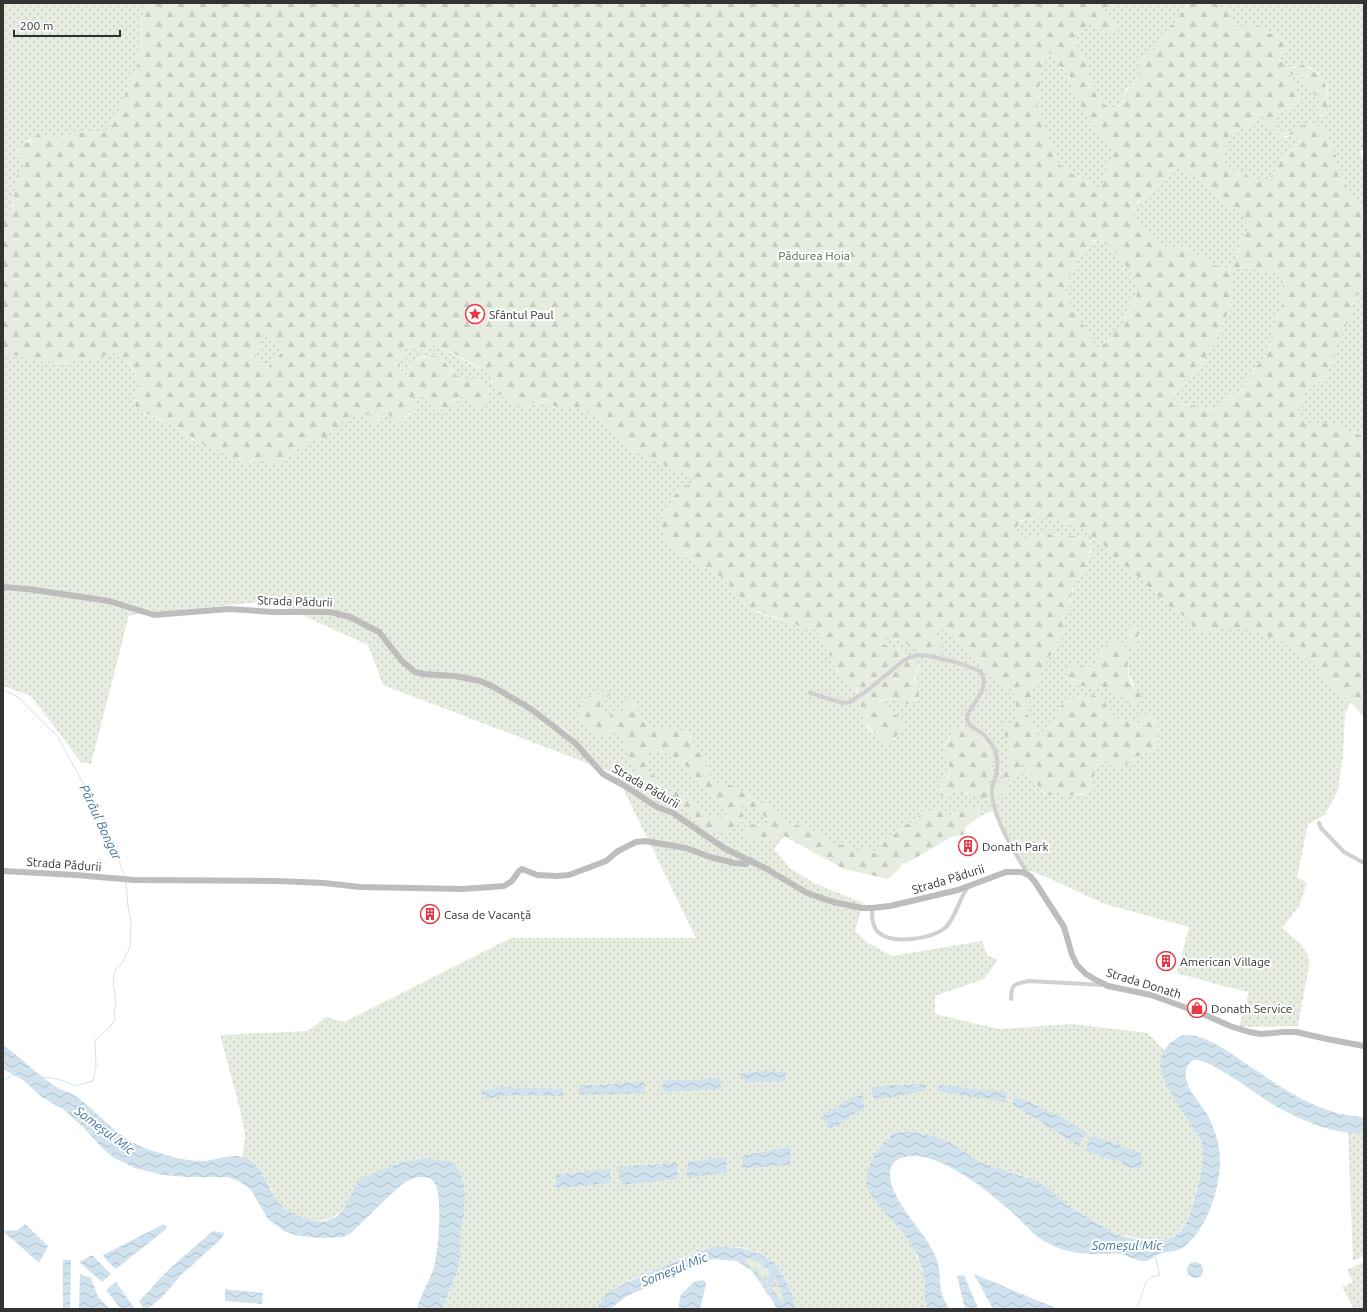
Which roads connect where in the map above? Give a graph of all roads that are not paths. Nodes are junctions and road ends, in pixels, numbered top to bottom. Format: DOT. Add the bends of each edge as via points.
graph roads {
  1 [pos="3,587"];
  2 [pos="810,693"];
  3 [pos="1319,823"];
  4 [pos="750,860"];
  5 [pos="1364,863"];
  6 [pos="3,871"];
  7 [pos="1030,876"];
  8 [pos="970,885"];
  9 [pos="872,908"];
  10 [pos="1108,986"];
  11 [pos="1011,999"];
  12 [pos="1364,1046"];
  1 -- 4 [label="street, Strada Pădurii" via="109,602 154,615 229,609 330,612 350,617 378,632 402,661 415,672 480,681 529,707 580,747 603,774 657,807 673,813 721,846"];
  2 -- 7 [label="street" via="844,703 850,702 904,660 916,655 959,663 980,671 984,677 983,687 967,716 967,721 988,739 994,749 997,766 992,787 994,808"];
  3 -- 5 [label="street" via="1344,852"];
  4 -- 6 [label="street, Strada Pădurii" via="746,864 738,864 681,847 645,841 618,850 606,861 569,875 537,875 522,869 508,884 463,889 360,887 270,881 134,880"];
  4 -- 9 [label="street, Strada Pădurii" via="811,895 848,906"];
  7 -- 8 [label="street, Strada Pădurii" via="1020,872 1006,872"];
  7 -- 10 [label="street, Strada Donath" via="1064,927 1077,965 1091,977"];
  8 -- 9 [label="street, Strada Pădurii" via="909,902"];
  8 -- 9 [label="street" via="947,926 939,932 921,937 901,940 885,937 875,927"];
  10 -- 11 [label="street" via="1029,981 1012,987"];
  10 -- 12 [label="street, Strada Donath" via="1151,995 1248,1032 1296,1032"];
}
